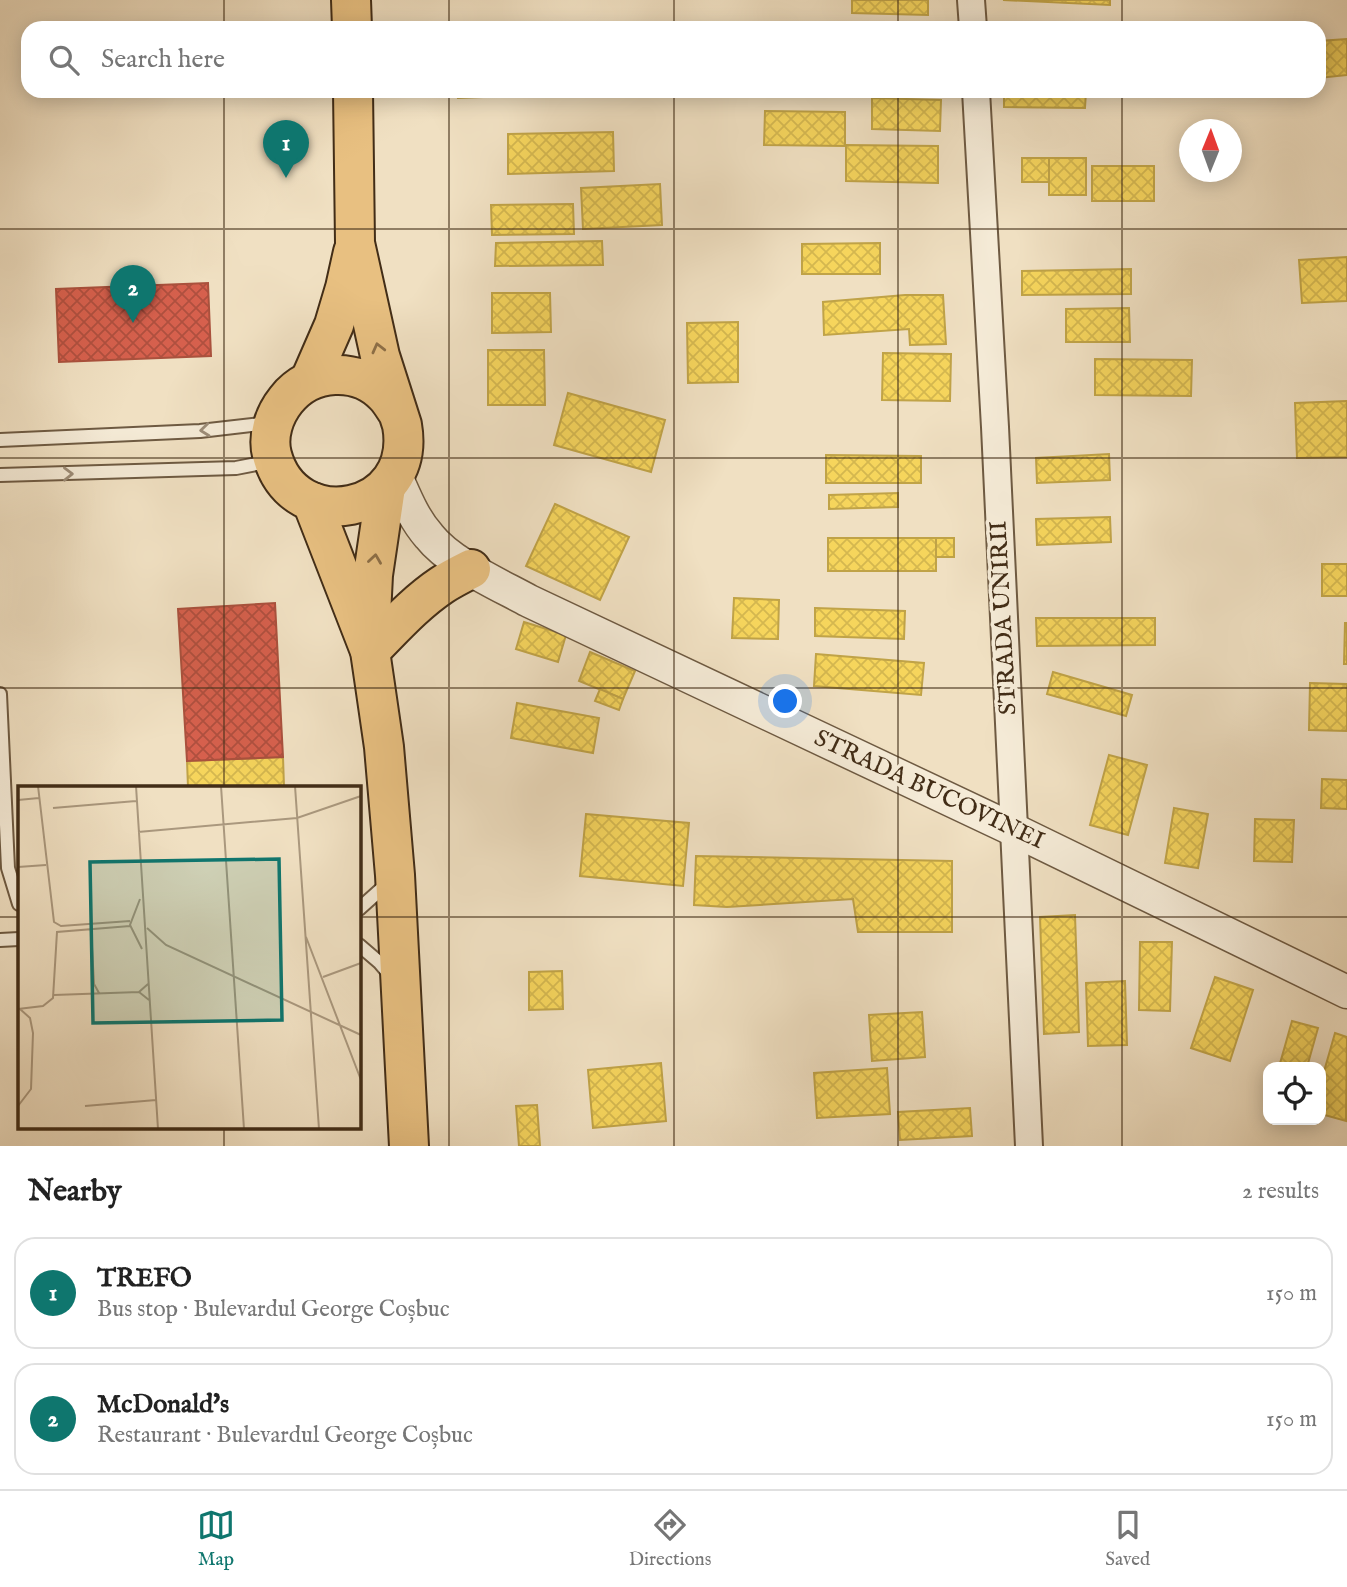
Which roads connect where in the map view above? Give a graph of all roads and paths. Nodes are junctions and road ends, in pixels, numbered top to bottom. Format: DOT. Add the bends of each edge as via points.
graph roads {
  1 [pos="351,0"];
  2 [pos="971,0"];
  3 [pos="352,21"];
  4 [pos="972,21"];
  5 [pos="353,98"];
  6 [pos="976,98"];
  7 [pos="355,243"];
  8 [pos="310,380"];
  9 [pos="398,413"];
  10 [pos="273,422"];
  11 [pos="0,440"];
  12 [pos="274,461"];
  13 [pos="0,475"];
  14 [pos="391,481"];
  15 [pos="312,502"];
  16 [pos="471,569"];
  17 [pos="369,651"];
  18 [pos="0,694"];
  19 [pos="1014,830"];
  20 [pos="396,875"];
  21 [pos="18,901"];
  22 [pos="360,908"];
  23 [pos="18,939"];
  24 [pos="0,940"];
  25 [pos="360,946"];
  26 [pos="401,989"];
  27 [pos="1347,992"];
  28 [pos="409,1146"];
  29 [pos="1030,1146"];
  1 -- 3 [label="main road"];
  2 -- 4 [label="street"];
  5 -- 7 [label="main road"];
  6 -- 19 [label="street, STRADA UNIRII"];
  7 -- 8 [label="main road" via="334,325"];
  9 -- 7 [label="main road, one-way"];
  8 -- 9 [label="main road" via="334,375 368,382"];
  8 -- 10 [label="main road" via="295,389"];
  9 -- 14 [label="main road" via="403,451"];
  10 -- 11 [label="lane, one-way" via="200,431"];
  10 -- 12 [label="main road"];
  13 -- 12 [label="lane, one-way" via="236,468"];
  12 -- 15 [label="main road" via="286,483"];
  14 -- 15 [label="main road" via="364,502 344,507"];
  14 -- 16 [label="street, STRADA BUCOVINEI" via="429,537"];
  17 -- 14 [label="main road, one-way" via="373,575"];
  15 -- 17 [label="main road"];
  16 -- 17 [label="main road" via="443,584"];
  16 -- 19 [label="street, STRADA BUCOVINEI" via="529,601"];
  17 -- 20 [label="main road"];
  18 -- 21 [label="lane" via="8,868"];
  19 -- 27 [label="street, STRADA BUCOVINEI"];
  19 -- 29 [label="street, STRADA UNIRII"];
  20 -- 22 [label="lane"];
  20 -- 26 [label="main road"];
  23 -- 24 [label="lane"];
  25 -- 26 [label="lane"];
  26 -- 28 [label="main road"];
}
